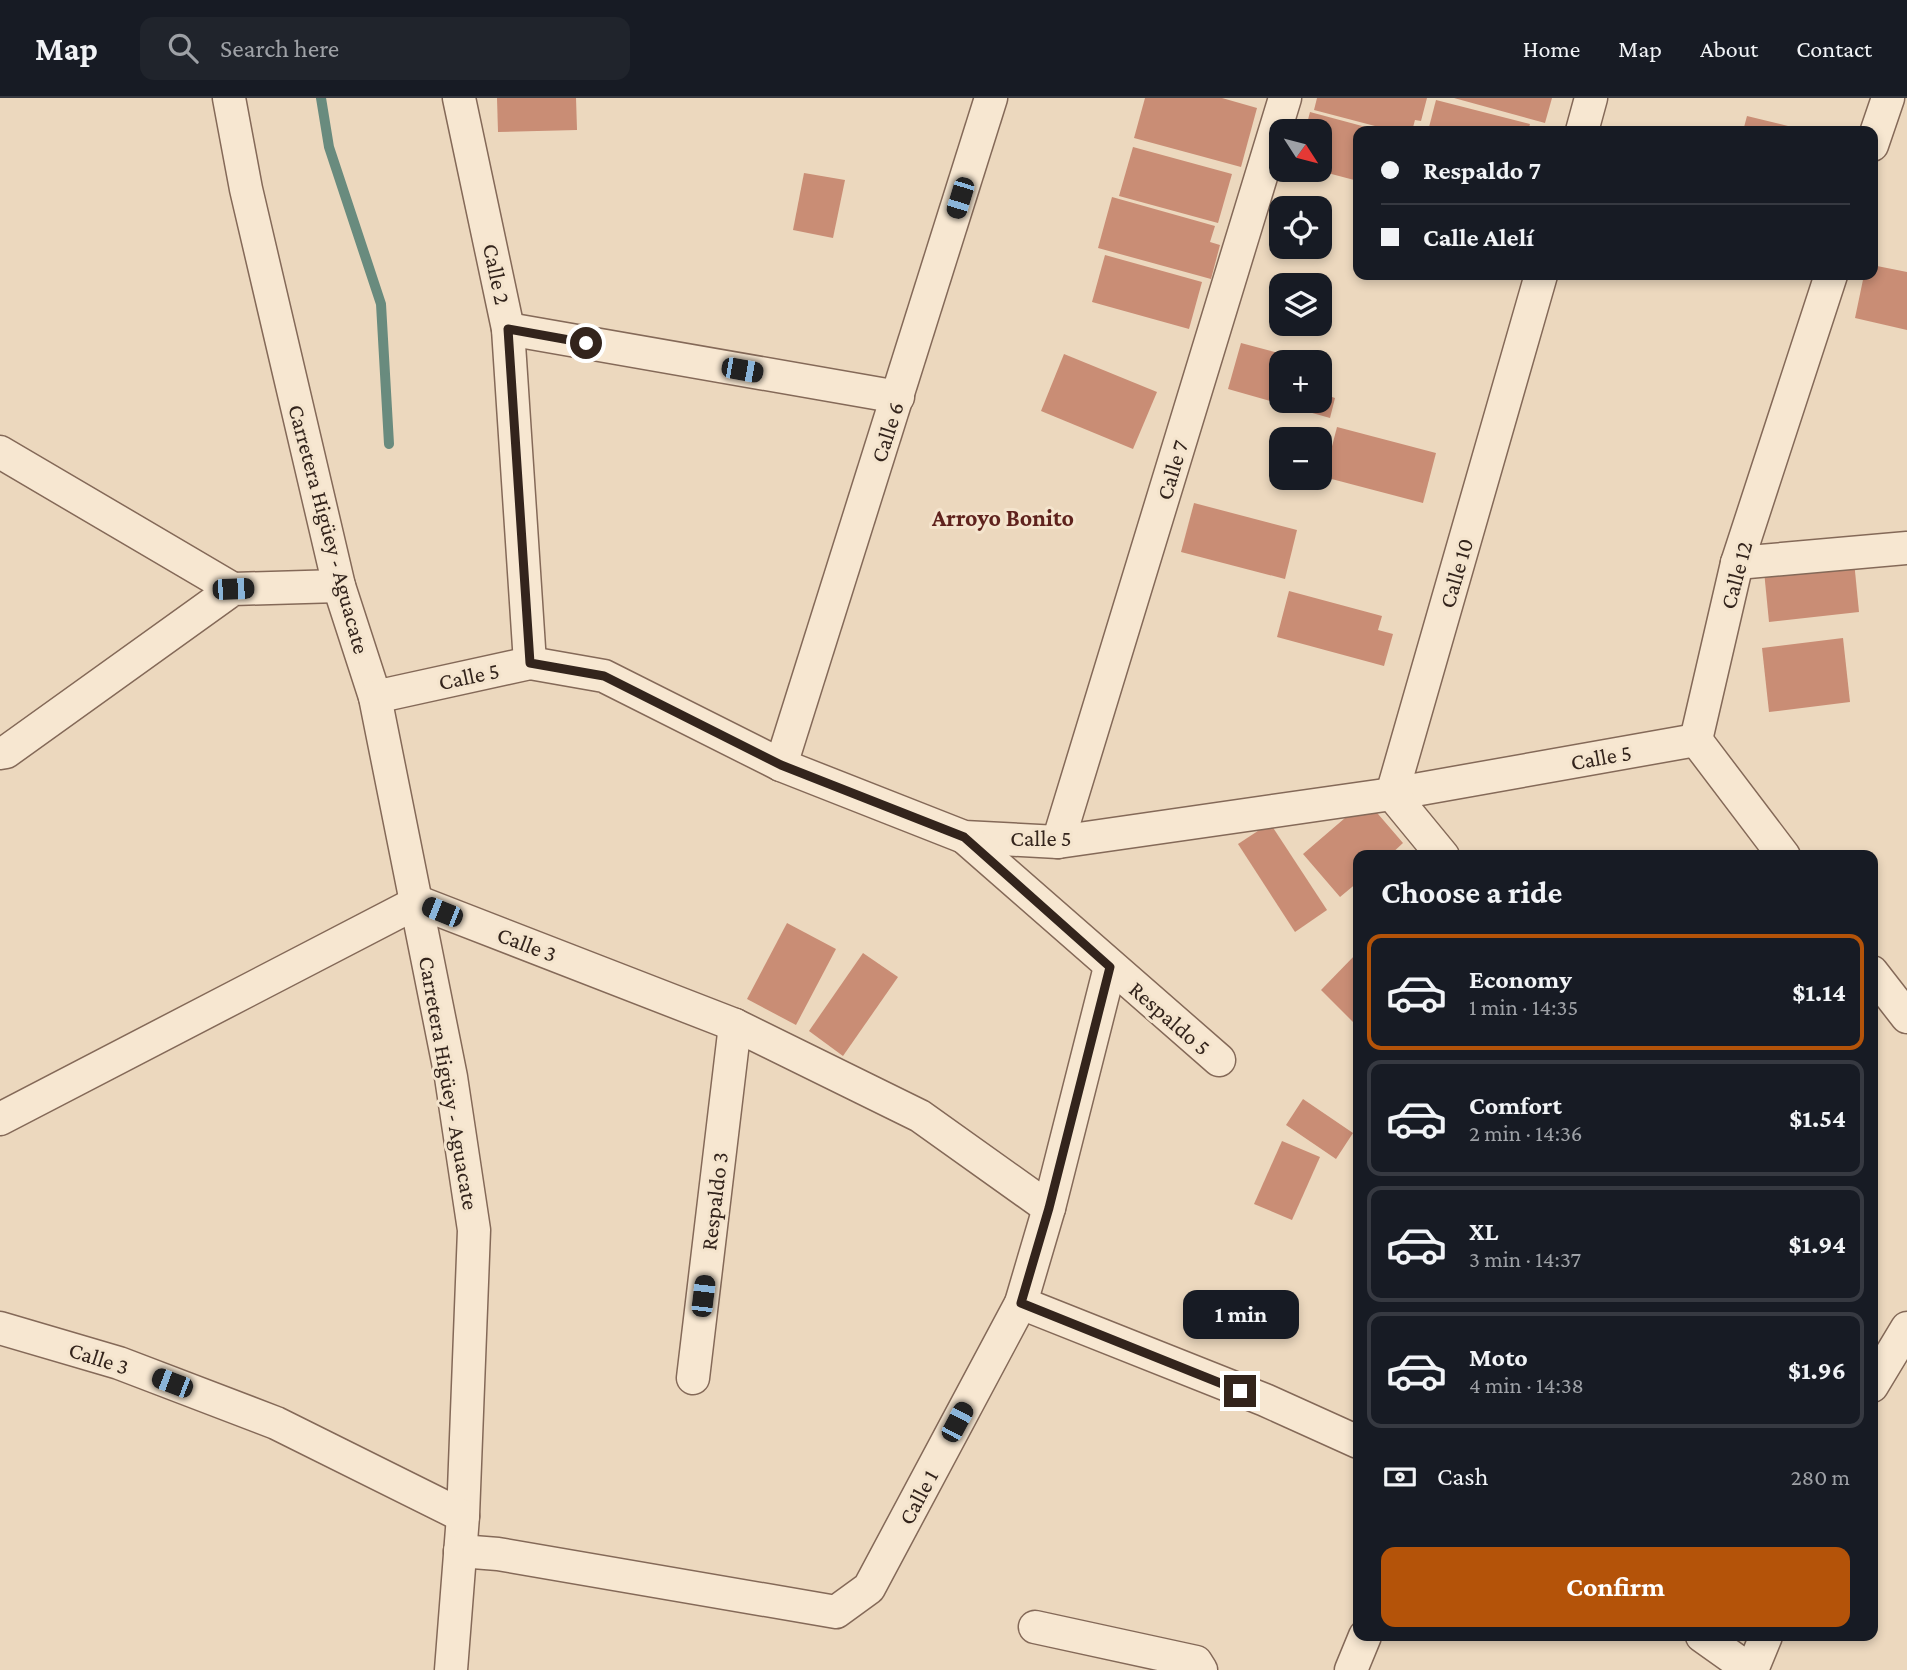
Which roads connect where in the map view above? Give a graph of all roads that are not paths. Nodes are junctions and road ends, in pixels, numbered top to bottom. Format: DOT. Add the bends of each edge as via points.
graph roads {
  1 [pos="229,98"];
  2 [pos="459,98"];
  3 [pos="991,98"];
  4 [pos="1285,98"];
  5 [pos="1591,98"];
  6 [pos="1888,98"];
  7 [pos="1583,126"];
  8 [pos="1878,127"];
  9 [pos="1540,280"];
  10 [pos="1828,280"];
  11 [pos="508,329"];
  12 [pos="898,397"];
  13 [pos="0,452"];
  14 [pos="1907,548"];
  15 [pos="1737,564"];
  16 [pos="339,586"];
  17 [pos="233,589"];
  18 [pos="530,663"];
  19 [pos="375,697"];
  20 [pos="1696,740"];
  21 [pos="0,753"];
  22 [pos="781,765"];
  23 [pos="1392,794"];
  24 [pos="964,837"];
  25 [pos="1058,842"];
  26 [pos="1438,850"];
  27 [pos="1779,850"];
  28 [pos="418,902"];
  29 [pos="1110,967"];
  30 [pos="1878,980"];
  31 [pos="1907,1017"];
  32 [pos="735,1025"];
  33 [pos="1219,1060"];
  34 [pos="0,1119"];
  35 [pos="1049,1208"];
  36 [pos="1021,1303"];
  37 [pos="0,1328"];
  38 [pos="1907,1328"];
  39 [pos="1878,1376"];
  40 [pos="693,1378"];
  41 [pos="1353,1440"];
  42 [pos="463,1516"];
  43 [pos="460,1551"];
  44 [pos="1035,1628"];
  45 [pos="1363,1641"];
  46 [pos="1709,1641"];
  47 [pos="1764,1641"];
  48 [pos="451,1670"];
  49 [pos="1201,1670"];
  50 [pos="1351,1670"];
  51 [pos="1751,1670"];
  1 -- 16 [label="street, Carretera Higüey - Aguacate"];
  2 -- 11 [label="street, Calle 2"];
  3 -- 12 [label="street, Calle 6"];
  4 -- 25 [label="street, Calle 7"];
  5 -- 7 [label="street"];
  6 -- 8 [label="street"];
  9 -- 23 [label="street, Calle 10"];
  10 -- 15 [label="street, Calle 12"];
  11 -- 12 [label="street"];
  11 -- 18 [label="street, Calle 2"];
  12 -- 22 [label="street, Calle 6"];
  13 -- 17 [label="street"];
  14 -- 15 [label="street"];
  15 -- 20 [label="street, Calle 12"];
  16 -- 17 [label="street"];
  16 -- 19 [label="street, Carretera Higüey - Aguacate"];
  17 -- 21 [label="street"];
  18 -- 19 [label="street, Calle 5"];
  18 -- 22 [label="street, Calle 5" via="604,676"];
  19 -- 28 [label="street, Carretera Higüey - Aguacate"];
  20 -- 23 [label="street, Calle 5"];
  20 -- 27 [label="street"];
  22 -- 24 [label="street, Calle 5"];
  23 -- 25 [label="street, Calle 5"];
  23 -- 26 [label="street"];
  24 -- 25 [label="street, Calle 5"];
  24 -- 29 [label="street, Respaldo 5"];
  28 -- 32 [label="street, Calle 3"];
  28 -- 34 [label="street"];
  28 -- 42 [label="street, Carretera Higüey - Aguacate" via="474,1230"];
  29 -- 33 [label="street, Respaldo 5"];
  29 -- 35 [label="street, Calle 1"];
  30 -- 31 [label="street"];
  32 -- 35 [label="street, Calle 3" via="920,1116"];
  32 -- 40 [label="street, Respaldo 3"];
  35 -- 36 [label="street, Calle 1"];
  36 -- 41 [label="street"];
  36 -- 43 [label="street, Calle 1" via="869,1588 836,1612"];
  37 -- 42 [label="street, Calle 3" via="119,1363 276,1423"];
  38 -- 39 [label="street"];
  42 -- 43 [label="street, Carretera Higüey - Aguacate"];
  43 -- 48 [label="street, Carretera Higüey - Aguacate"];
  44 -- 49 [label="street" via="1196,1662"];
  45 -- 50 [label="street"];
  46 -- 51 [label="street"];
  47 -- 51 [label="street"];
}
